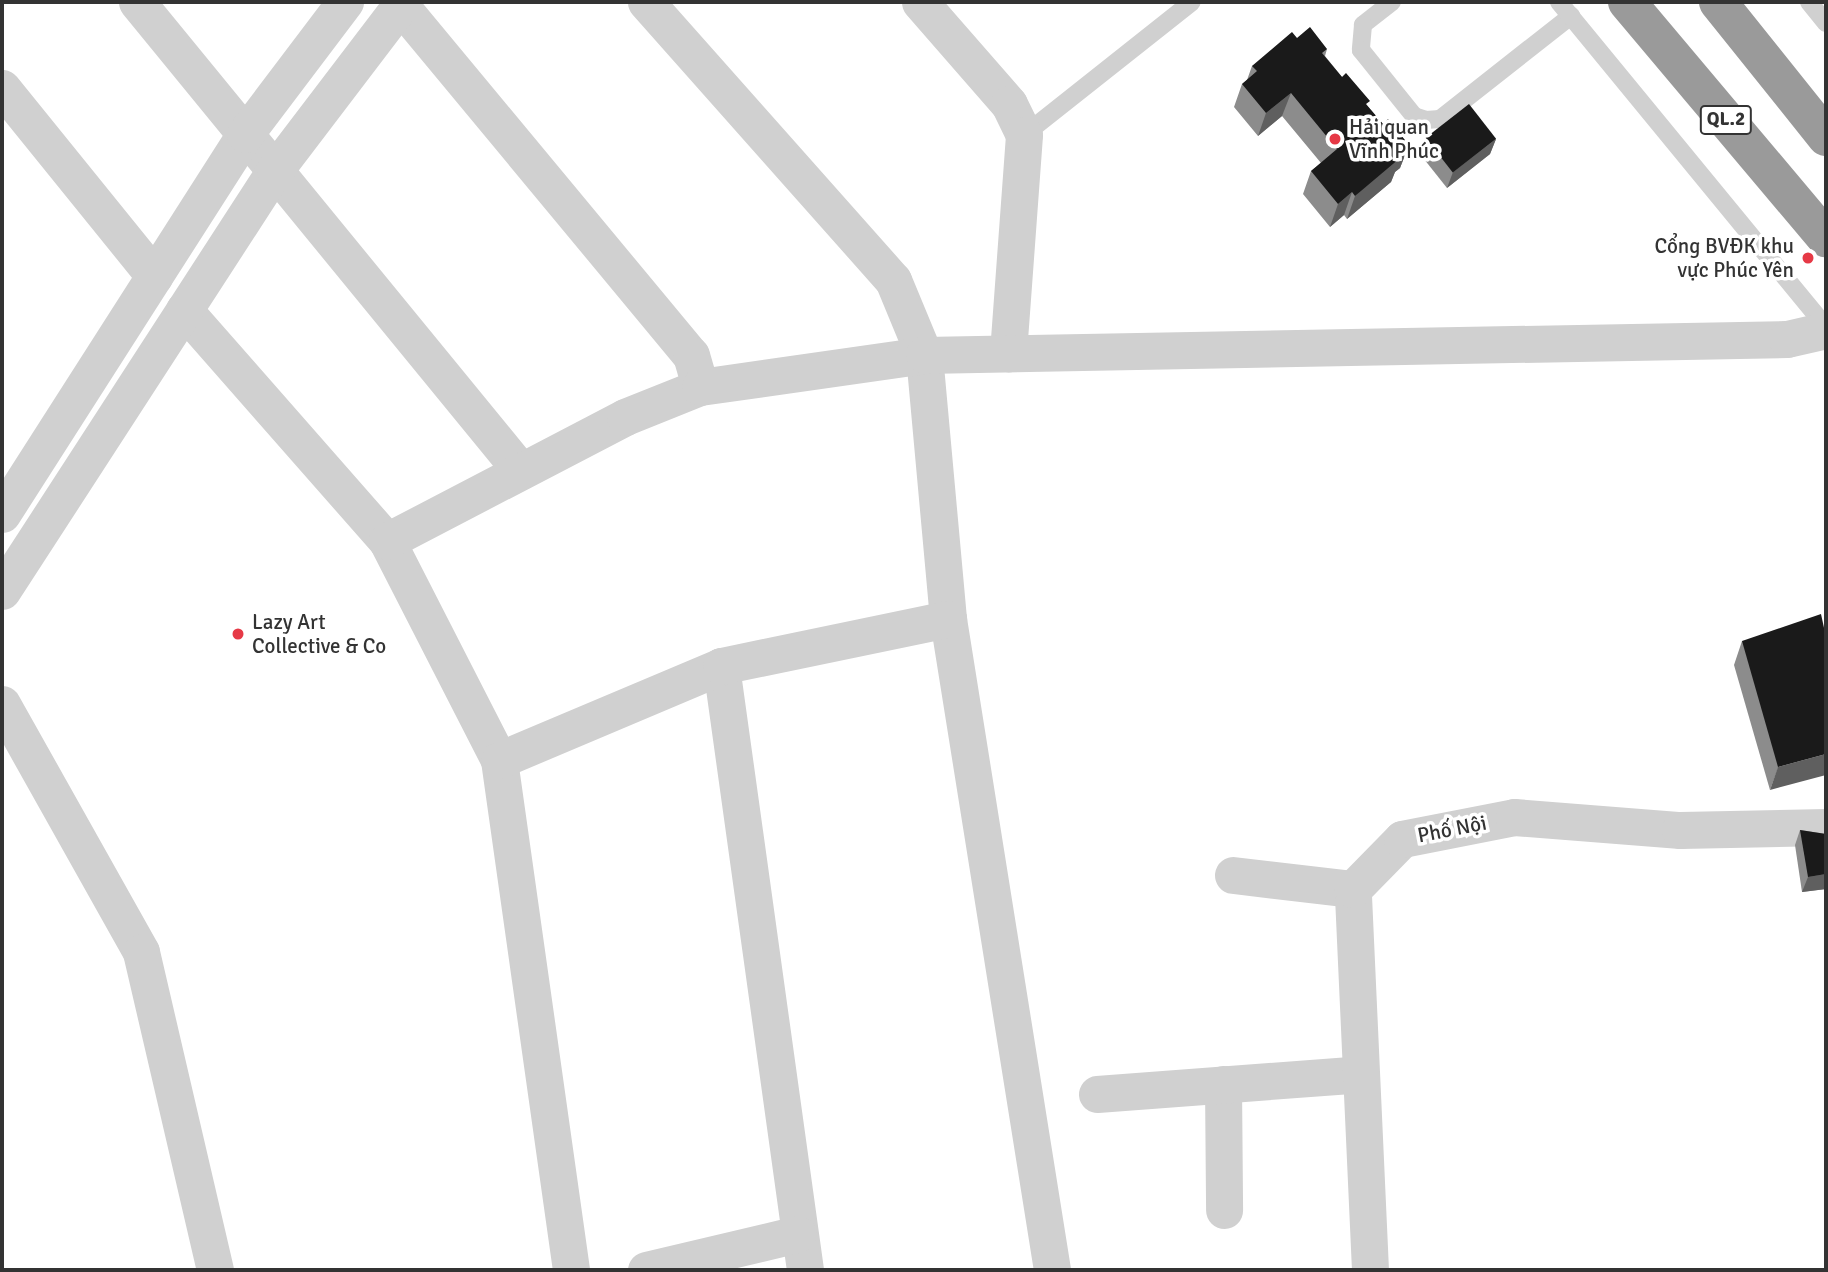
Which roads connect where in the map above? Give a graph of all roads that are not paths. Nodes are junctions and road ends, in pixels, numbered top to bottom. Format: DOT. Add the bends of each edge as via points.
graph roads {
  1 [pos="137,2"];
  2 [pos="345,2"];
  3 [pos="646,2"];
  4 [pos="920,2"];
  5 [pos="1192,2"];
  6 [pos="1392,2"];
  7 [pos="1559,2"];
  8 [pos="1627,2"];
  9 [pos="1718,2"];
  10 [pos="1809,2"];
  11 [pos="402,4"];
  12 [pos="1571,16"];
  13 [pos="1826,23"];
  14 [pos="2,88"];
  15 [pos="244,134"];
  16 [pos="1024,135"];
  17 [pos="1826,136"];
  18 [pos="275,170"];
  19 [pos="1826,238"];
  20 [pos="154,276"];
  21 [pos="184,310"];
  22 [pos="1826,329"];
  23 [pos="1008,354"];
  24 [pos="924,355"];
  25 [pos="701,387"];
  26 [pos="521,471"];
  27 [pos="2,514"];
  28 [pos="387,541"];
  29 [pos="2,591"];
  30 [pos="948,620"];
  31 [pos="721,666"];
  32 [pos="2,704"];
  33 [pos="499,760"];
  34 [pos="1826,827"];
  35 [pos="1233,876"];
  36 [pos="1353,889"];
  37 [pos="1360,1074"];
  38 [pos="1223,1084"];
  39 [pos="1097,1094"];
  40 [pos="1224,1210"];
  41 [pos="798,1234"];
  42 [pos="215,1270"];
  43 [pos="571,1270"];
  44 [pos="646,1270"];
  45 [pos="805,1270"];
  46 [pos="1052,1270"];
  47 [pos="1370,1270"];
  1 -- 15 [label="street"];
  2 -- 15 [label="street"];
  3 -- 24 [label="street" via="893,280"];
  4 -- 16 [label="street" via="1009,104"];
  5 -- 16 [label="lane"];
  6 -- 12 [label="lane" via="1363,25 1361,50 1414,116 1426,120 1440,119"];
  7 -- 12 [label="lane"];
  8 -- 19 [label="highway, QL.2"];
  9 -- 17 [label="highway"];
  10 -- 13 [label="lane"];
  11 -- 18 [label="street"];
  11 -- 25 [label="street" via="691,355"];
  12 -- 22 [label="lane"];
  14 -- 20 [label="street"];
  15 -- 18 [label="street"];
  15 -- 20 [label="street"];
  16 -- 23 [label="street"];
  18 -- 21 [label="street"];
  18 -- 26 [label="street"];
  20 -- 27 [label="street"];
  21 -- 28 [label="street"];
  21 -- 29 [label="street"];
  22 -- 23 [label="street" via="1787,339"];
  23 -- 24 [label="street"];
  24 -- 25 [label="street"];
  24 -- 30 [label="street"];
  25 -- 26 [label="street" via="625,417"];
  26 -- 28 [label="street"];
  28 -- 33 [label="street"];
  30 -- 31 [label="street"];
  30 -- 46 [label="street"];
  31 -- 33 [label="street"];
  31 -- 41 [label="street"];
  32 -- 42 [label="street" via="141,952"];
  33 -- 43 [label="street"];
  34 -- 36 [label="street, Phố Nội" via="1680,830 1514,817 1402,839"];
  35 -- 36 [label="street"];
  36 -- 37 [label="street"];
  37 -- 38 [label="street"];
  37 -- 47 [label="street"];
  38 -- 39 [label="street"];
  38 -- 40 [label="street"];
  41 -- 44 [label="street"];
  41 -- 45 [label="street"];
}
